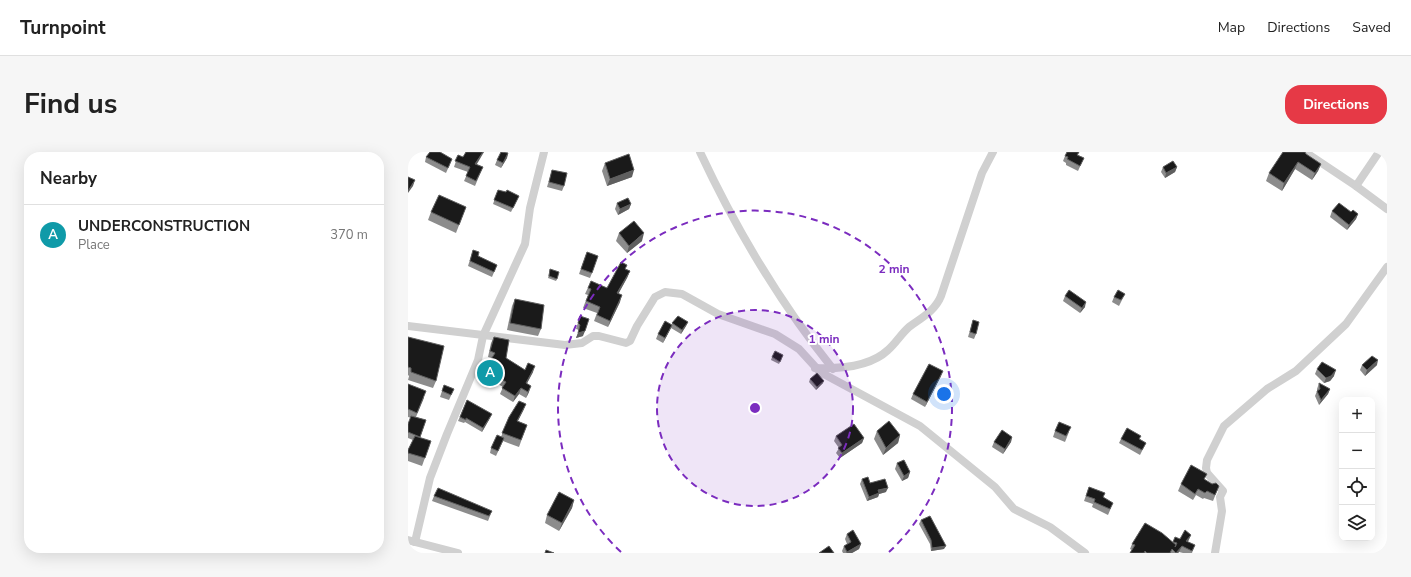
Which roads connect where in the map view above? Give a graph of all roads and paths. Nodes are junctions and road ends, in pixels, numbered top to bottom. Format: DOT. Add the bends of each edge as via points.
graph roads {
  1 [pos="544,152"];
  2 [pos="700,152"];
  3 [pos="993,152"];
  4 [pos="1304,152"];
  5 [pos="1379,152"];
  6 [pos="1356,186"];
  7 [pos="1387,209"];
  8 [pos="1387,267"];
  9 [pos="408,326"];
  10 [pos="483,336"];
  11 [pos="815,368"];
  12 [pos="833,369"];
  13 [pos="412,541"];
  14 [pos="431,550"];
  15 [pos="458,553"];
  16 [pos="1085,553"];
  17 [pos="1215,553"];
  1 -- 10 [label="street" via="530,208 525,244"];
  2 -- 12 [label="street" via="721,198 749,245 805,334"];
  3 -- 12 [label="street" via="982,173 936,306 874,360"];
  4 -- 6 [label="street"];
  5 -- 6 [label="street"];
  6 -- 7 [label="street"];
  8 -- 17 [label="street" via="1346,324 1296,371 1267,389 1230,420 1220,432 1206,468 1207,473 1223,492 1220,497 1222,511"];
  9 -- 10 [label="street"];
  10 -- 11 [label="street" via="565,346 582,343 593,336 626,343 630,341 655,298 665,292 682,294 730,320 780,337 799,350"];
  10 -- 13 [label="street" via="478,360 430,478"];
  11 -- 12 [label="street"];
  11 -- 16 [label="street" via="920,426 995,487 1014,509 1050,527"];
  13 -- 14 [label="street"];
  14 -- 15 [label="street"];
}
